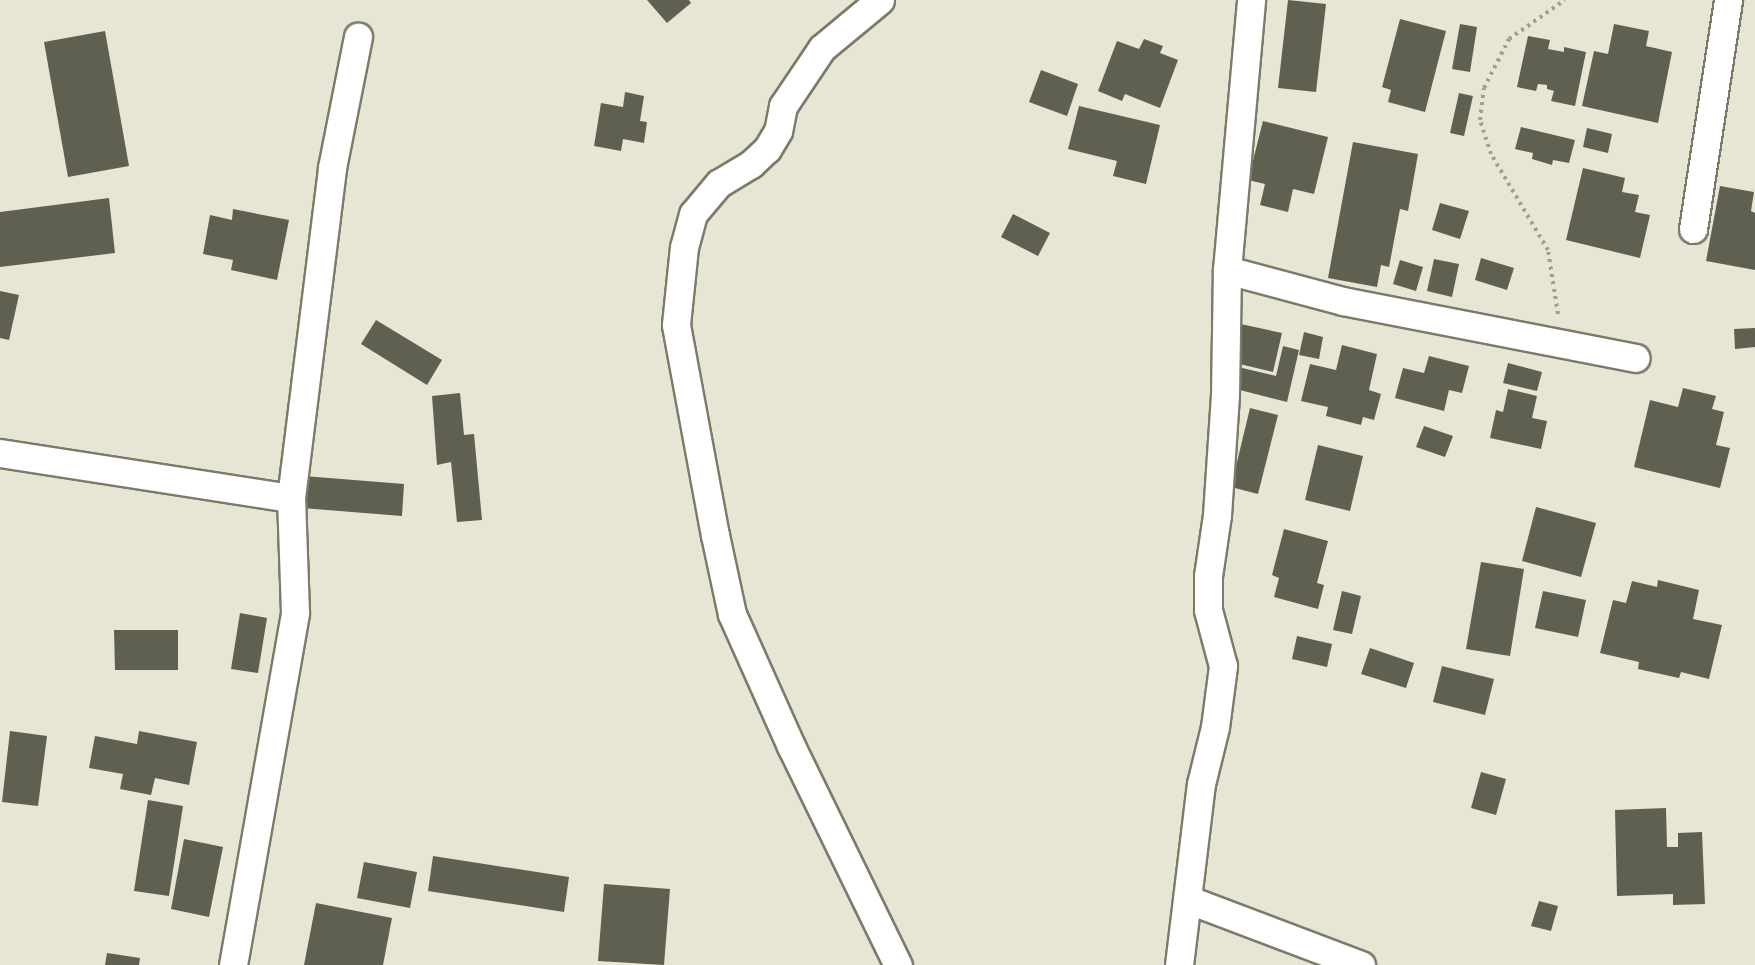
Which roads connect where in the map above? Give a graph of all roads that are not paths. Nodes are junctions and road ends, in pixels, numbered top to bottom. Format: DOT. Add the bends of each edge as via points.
graph roads {
  1 [pos="880,0"];
  2 [pos="1251,0"];
  3 [pos="1728,0"];
  4 [pos="358,37"];
  5 [pos="1693,229"];
  6 [pos="1227,270"];
  7 [pos="1636,358"];
  8 [pos="0,453"];
  9 [pos="291,498"];
  10 [pos="1189,900"];
  11 [pos="233,965"];
  12 [pos="898,965"];
  13 [pos="1179,965"];
  14 [pos="1361,965"];
  1 -- 12 [label="street" via="822,48 783,106 778,131 766,149 751,164 719,183 693,214 684,247 676,325 732,614 791,746"];
  2 -- 6 [label="street"];
  3 -- 5 [label="street"];
  4 -- 9 [label="street" via="332,168"];
  6 -- 7 [label="street" via="1343,301"];
  6 -- 10 [label="street" via="1226,394 1218,515 1208,576 1208,610 1223,666 1202,784"];
  8 -- 9 [label="street"];
  9 -- 11 [label="street" via="295,612"];
  10 -- 13 [label="street"];
  10 -- 14 [label="street"];
}
